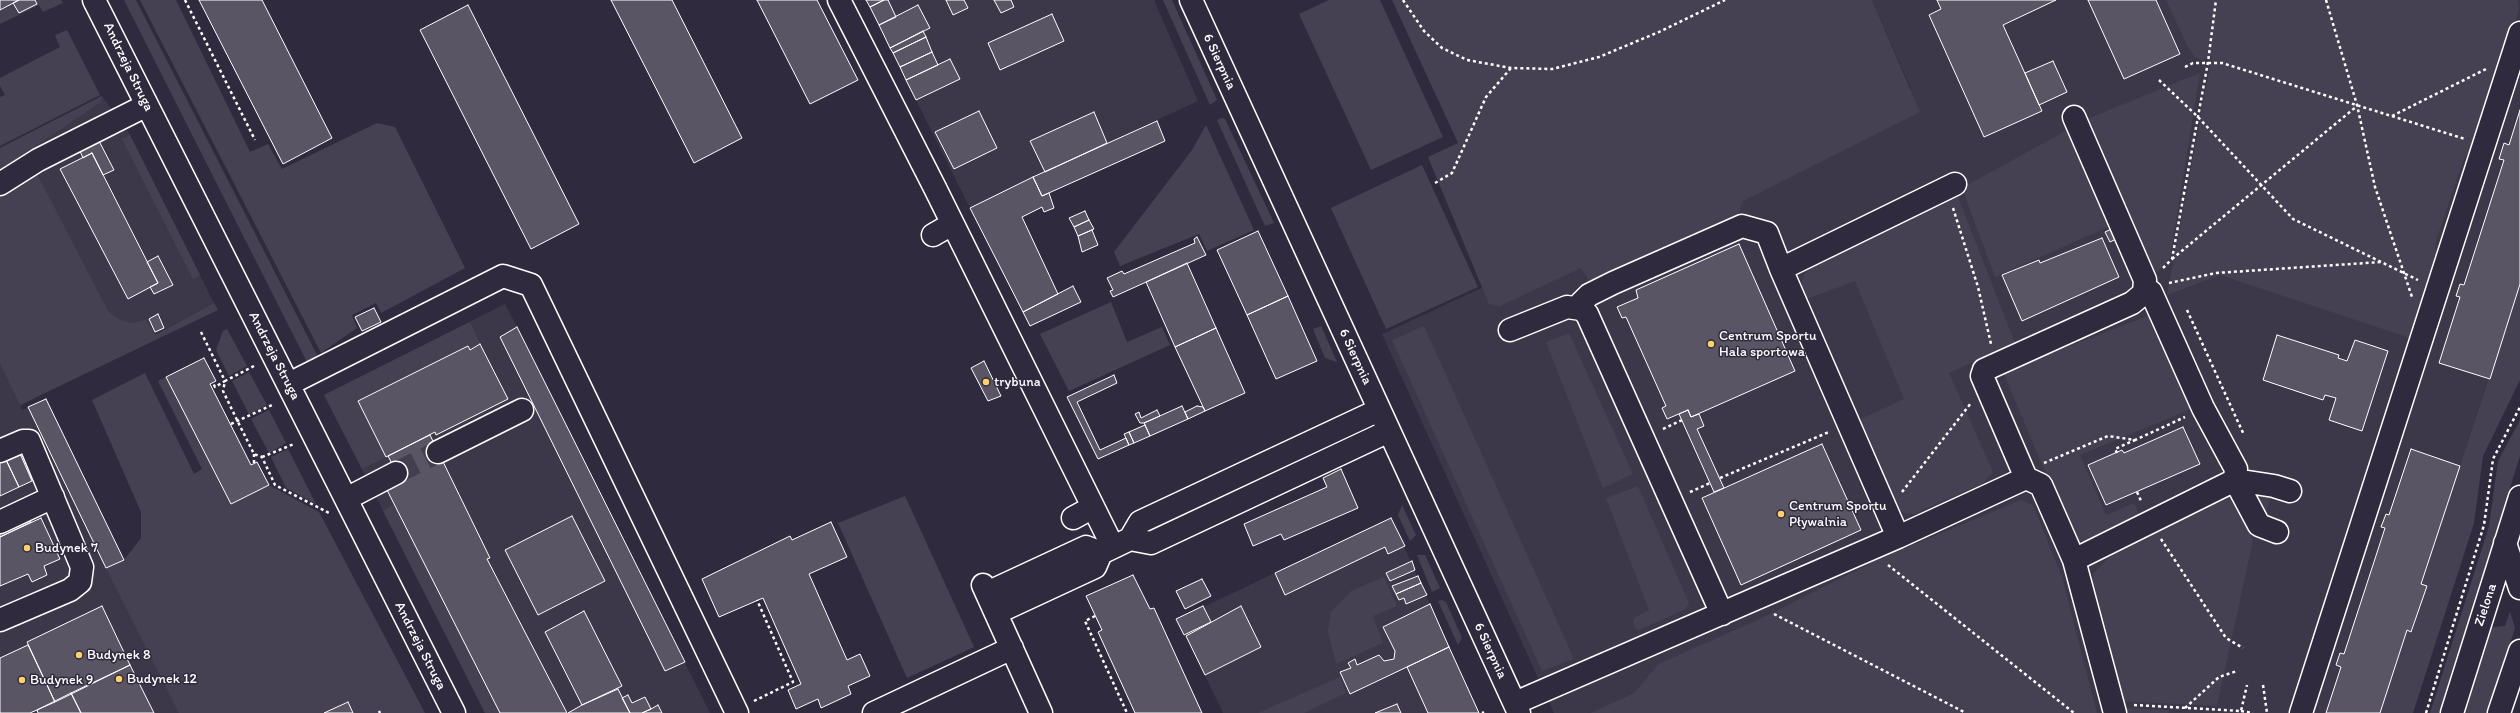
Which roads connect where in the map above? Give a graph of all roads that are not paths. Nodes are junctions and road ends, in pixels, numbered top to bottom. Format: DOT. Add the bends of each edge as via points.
graph roads {
  1 [pos="94,0"];
  2 [pos="839,0"];
  3 [pos="1190,0"];
  4 [pos="2520,33"];
  5 [pos="146,105"];
  6 [pos="2074,117"];
  7 [pos="0,184"];
  8 [pos="1951,186"];
  9 [pos="952,224"];
  10 [pos="933,235"];
  11 [pos="1781,269"];
  12 [pos="2145,288"];
  13 [pos="1576,308"];
  14 [pos="1510,330"];
  15 [pos="288,384"];
  16 [pos="522,410"];
  17 [pos="1379,410"];
  18 [pos="1389,431"];
  19 [pos="0,451"];
  20 [pos="438,452"];
  21 [pos="396,473"];
  22 [pos="2026,478"];
  23 [pos="2235,480"];
  24 [pos="2290,491"];
  25 [pos="53,497"];
  26 [pos="2520,497"];
  27 [pos="346,499"];
  28 [pos="1093,507"];
  29 [pos="1073,518"];
  30 [pos="0,522"];
  31 [pos="2277,532"];
  32 [pos="1898,537"];
  33 [pos="2505,543"];
  34 [pos="1115,546"];
  35 [pos="2074,560"];
  36 [pos="2520,588"];
  37 [pos="996,614"];
  38 [pos="1722,614"];
  39 [pos="0,620"];
  40 [pos="1012,648"];
  41 [pos="2520,651"];
  42 [pos="744,708"];
  43 [pos="1517,708"];
  44 [pos="2114,709"];
  45 [pos="454,713"];
  46 [pos="874,713"];
  47 [pos="1041,713"];
  48 [pos="2301,713"];
  49 [pos="2452,713"];
  50 [pos="2499,713"];
  1 -- 5 [label="street, Andrzeja Struga"];
  2 -- 9 [label="street"];
  3 -- 17 [label="street, 6 Sierpnia"];
  4 -- 48 [label="street"];
  5 -- 7 [label="street" via="38,160"];
  5 -- 15 [label="street, Andrzeja Struga"];
  6 -- 12 [label="street" via="2145,280"];
  8 -- 11 [label="street"];
  9 -- 10 [label="street"];
  9 -- 28 [label="street"];
  11 -- 13 [label="street" via="1767,233 1742,226 1613,282 1589,295"];
  11 -- 32 [label="street"];
  12 -- 22 [label="street" via="2144,293 2132,303 1982,373"];
  12 -- 23 [label="street" via="2152,292 2203,408 2236,469"];
  13 -- 14 [label="street" via="1562,308"];
  13 -- 38 [label="street" via="1585,311 1591,318"];
  15 -- 27 [label="street, Andrzeja Struga"];
  15 -- 42 [label="street" via="503,276 532,285"];
  16 -- 20 [label="street"];
  17 -- 18 [label="street, 6 Sierpnia"];
  17 -- 34 [label="street" via="1140,522"];
  18 -- 34 [label="street" via="1151,543"];
  18 -- 43 [label="street, 6 Sierpnia"];
  19 -- 25 [label="street" via="23,441 29,442"];
  21 -- 27 [label="street"];
  22 -- 32 [label="street"];
  22 -- 35 [label="street" via="2041,485"];
  23 -- 24 [label="street"];
  23 -- 31 [label="street" via="2260,525"];
  23 -- 35 [label="street"];
  25 -- 30 [label="street"];
  25 -- 39 [label="street" via="82,567 80,582 70,590"];
  26 -- 33 [label="street, Zielona"];
  27 -- 45 [label="street, Andrzeja Struga"];
  28 -- 29 [label="street"];
  28 -- 34 [label="street"];
  32 -- 38 [label="street"];
  33 -- 36 [label="street"];
  33 -- 49 [label="street, Zielona"];
  34 -- 37 [label="street" via="1095,567"];
  34 -- 37 [label="street" via="1086,547 985,589"];
  35 -- 44 [label="street"];
  37 -- 40 [label="street"];
  38 -- 43 [label="street"];
  40 -- 46 [label="street"];
  40 -- 47 [label="street"];
  41 -- 50 [label="street"];
}
